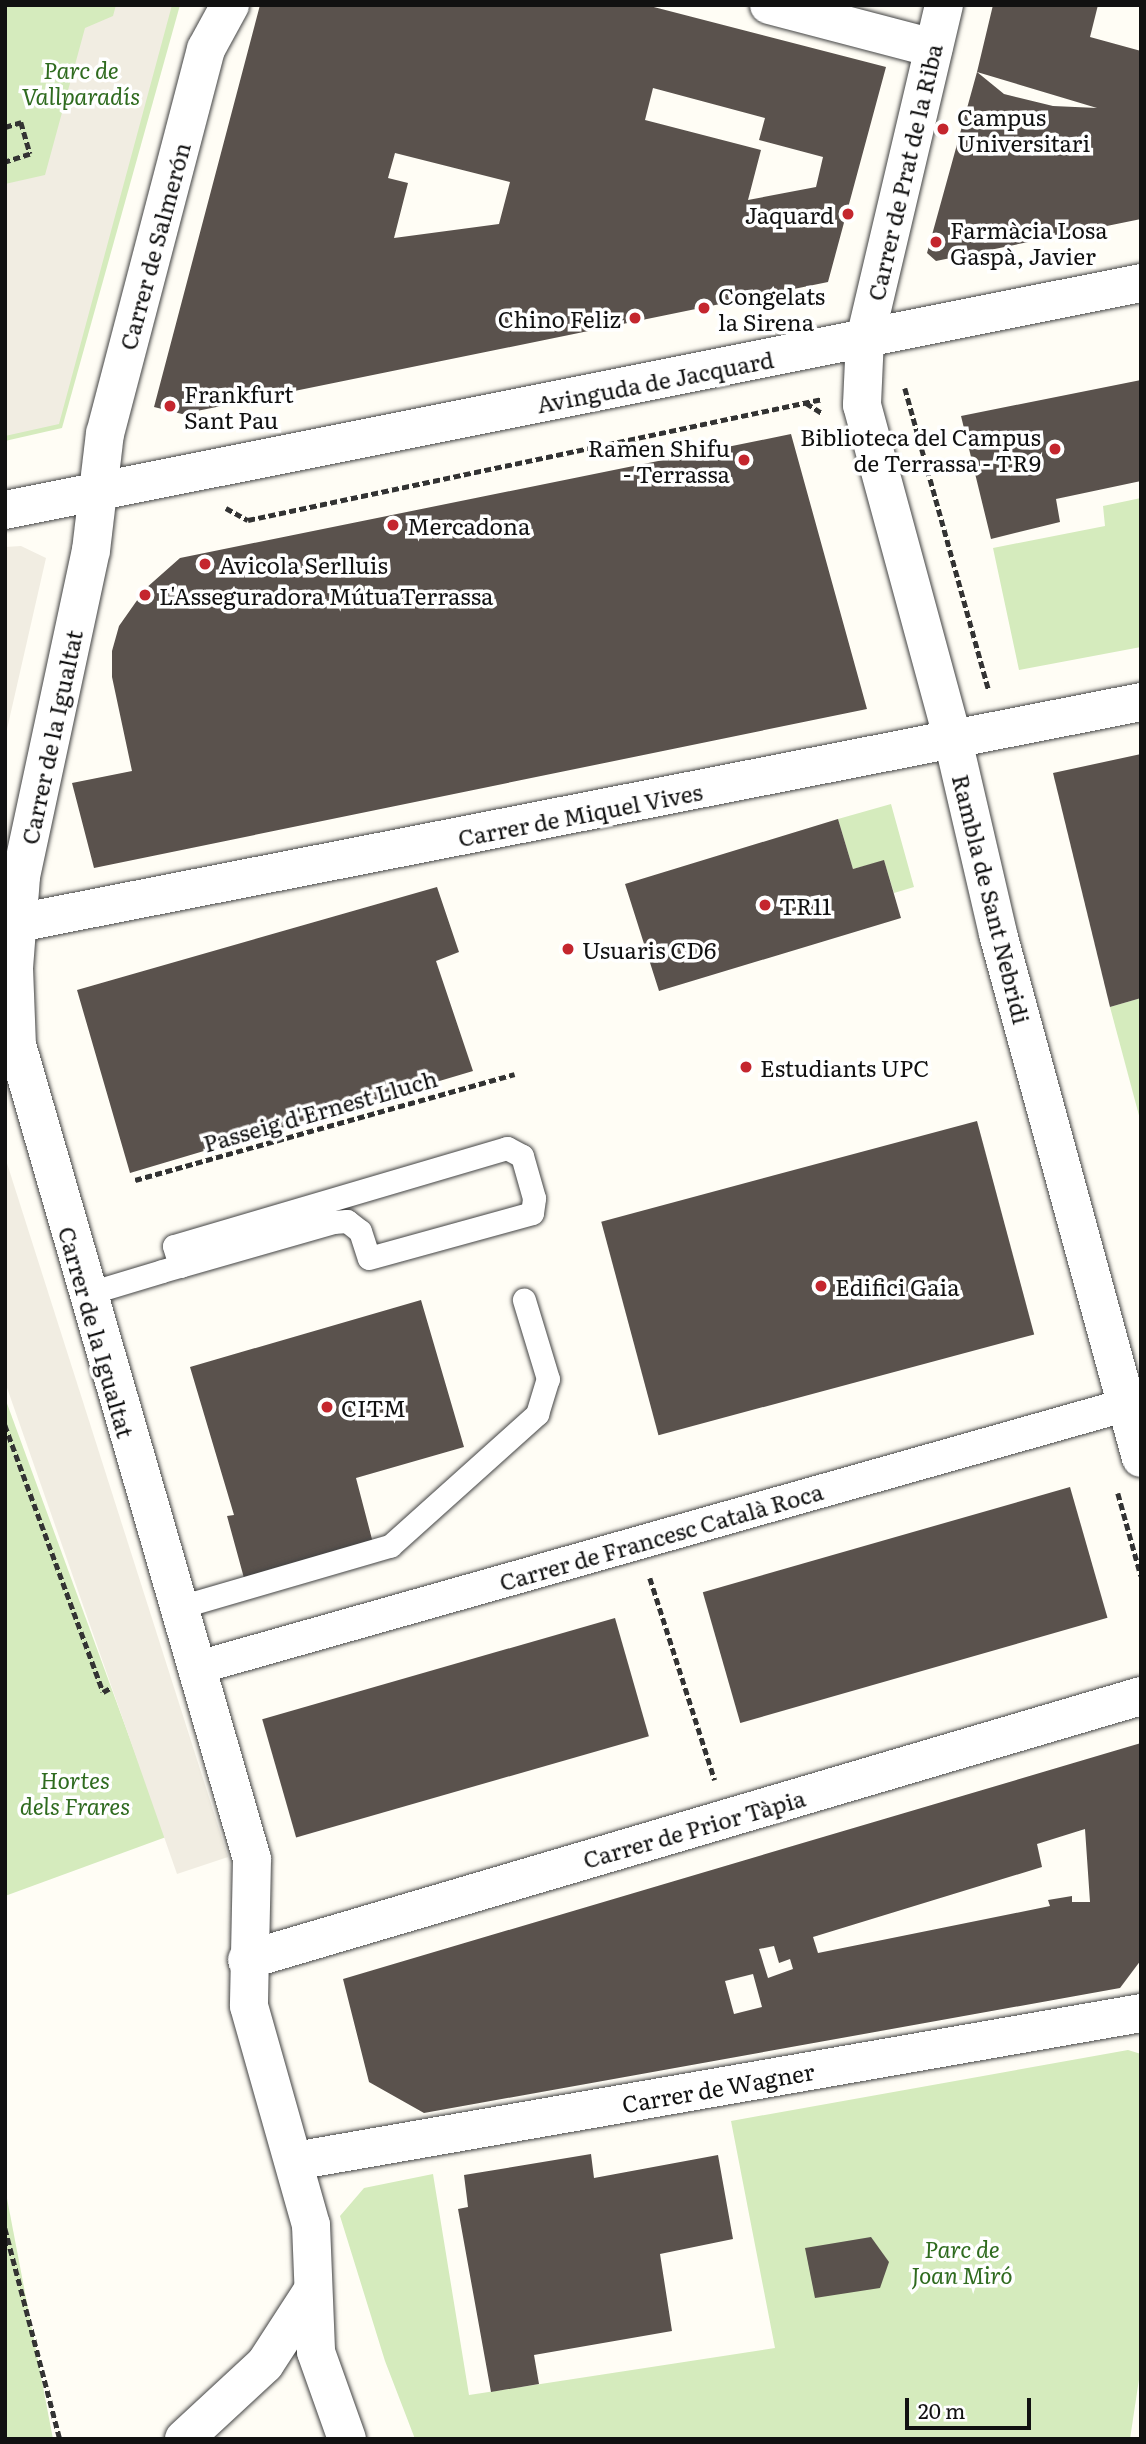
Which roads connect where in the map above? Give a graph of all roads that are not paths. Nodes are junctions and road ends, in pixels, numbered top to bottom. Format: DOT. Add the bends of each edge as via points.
graph roads {
  1 [pos="230,5"];
  2 [pos="769,5"];
  3 [pos="944,5"];
  4 [pos="933,48"];
  5 [pos="1141,283"];
  6 [pos="865,338"];
  7 [pos="97,492"];
  8 [pos="5,510"];
  9 [pos="1141,702"];
  10 [pos="953,740"];
  11 [pos="18,923"];
  12 [pos="180,1266"];
  13 [pos="86,1294"];
  14 [pos="524,1300"];
  15 [pos="1129,1357"];
  16 [pos="1127,1404"];
  17 [pos="1141,1458"];
  18 [pos="176,1608"];
  19 [pos="194,1668"];
  20 [pos="1141,1696"];
  21 [pos="247,1961"];
  22 [pos="1141,2013"];
  23 [pos="295,2161"];
  24 [pos="313,2290"];
  25 [pos="184,2439"];
  26 [pos="347,2439"];
  1 -- 7 [label="street, Carrer de Salmerón" via="206,49 105,433"];
  2 -- 4 [label="street"];
  3 -- 4 [label="street, Carrer de Prat de la Riba"];
  4 -- 6 [label="street, Carrer de Prat de la Riba"];
  5 -- 6 [label="street, Avinguda de Jacquard"];
  6 -- 7 [label="street, Avinguda de Jacquard"];
  6 -- 10 [label="street, Rambla de Sant Nebridi" via="862,405"];
  7 -- 8 [label="street, Avinguda de Jacquard"];
  7 -- 11 [label="street, Carrer de la Igualtat" via="91,550 21,877"];
  9 -- 10 [label="street, Carrer de Miquel Vives"];
  10 -- 11 [label="street, Carrer de Miquel Vives"];
  10 -- 15 [label="street, Rambla de Sant Nebridi" via="998,934"];
  11 -- 13 [label="street, Carrer de la Igualtat" via="14,968 17,1045"];
  12 -- 12 [label="lane" via="347,1221 360,1231 369,1258 532,1213 534,1198 522,1156 507,1148 174,1246"];
  12 -- 13 [label="lane"];
  13 -- 18 [label="street, Carrer de la Igualtat"];
  14 -- 18 [label="lane" via="548,1378 537,1414 390,1546"];
  15 -- 16 [label="street, Rambla de Sant Nebridi"];
  16 -- 17 [label="street, Rambla de Sant Nebridi"];
  16 -- 19 [label="street, Carrer de Francesc Català Roca"];
  18 -- 19 [label="street, Carrer de la Igualtat"];
  19 -- 21 [label="street, Carrer de la Igualtat" via="252,1860"];
  20 -- 21 [label="street, Carrer de Prior Tàpia"];
  21 -- 23 [label="street, Carrer de la Igualtat" via="249,2006"];
  22 -- 23 [label="street, Carrer de Wagner"];
  23 -- 24 [label="street, Carrer de la Igualtat" via="311,2225"];
  24 -- 25 [label="street" via="265,2364"];
  24 -- 26 [label="street, Carrer de la Igualtat" via="316,2352"];
}
